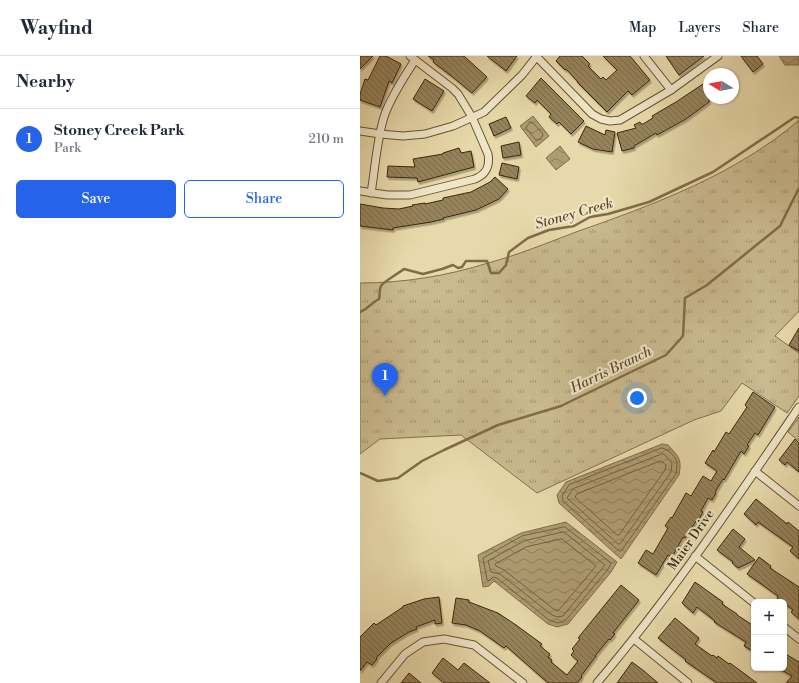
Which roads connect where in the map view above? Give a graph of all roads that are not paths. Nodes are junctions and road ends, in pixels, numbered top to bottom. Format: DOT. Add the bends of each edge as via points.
graph roads {
  1 [pos="536,56"];
  2 [pos="644,56"];
  3 [pos="718,56"];
  4 [pos="412,58"];
  5 [pos="671,90"];
  6 [pos="472,117"];
  7 [pos="360,131"];
  8 [pos="380,134"];
  9 [pos="360,191"];
  10 [pos="371,193"];
  11 [pos="799,407"];
  12 [pos="755,471"];
  13 [pos="799,506"];
  14 [pos="695,556"];
  15 [pos="751,601"];
  16 [pos="787,629"];
  17 [pos="634,639"];
  18 [pos="799,639"];
  19 [pos="381,683"];
  20 [pos="523,683"];
  21 [pos="597,683"];
  22 [pos="688,683"];
  1 -- 5 [label="street" via="592,114 601,119 620,120"];
  1 -- 6 [label="street" via="522,75 484,112"];
  2 -- 5 [label="street"];
  3 -- 5 [label="street"];
  4 -- 6 [label="street" via="452,88 463,100"];
  4 -- 8 [label="street" via="385,115"];
  6 -- 8 [label="street" via="453,126 424,134"];
  6 -- 10 [label="street" via="488,154 487,170 481,176 410,195"];
  7 -- 8 [label="street"];
  8 -- 10 [label="street"];
  9 -- 10 [label="street"];
  11 -- 12 [label="street, Maier Drive"];
  12 -- 13 [label="street"];
  12 -- 14 [label="street, Maier Drive"];
  14 -- 15 [label="street"];
  14 -- 17 [label="street, Maier Drive"];
  16 -- 18 [label="street"];
  17 -- 21 [label="street, Maier Drive"];
  17 -- 22 [label="street"];
  19 -- 20 [label="street" via="404,654 423,642 444,639 474,645"];
}
